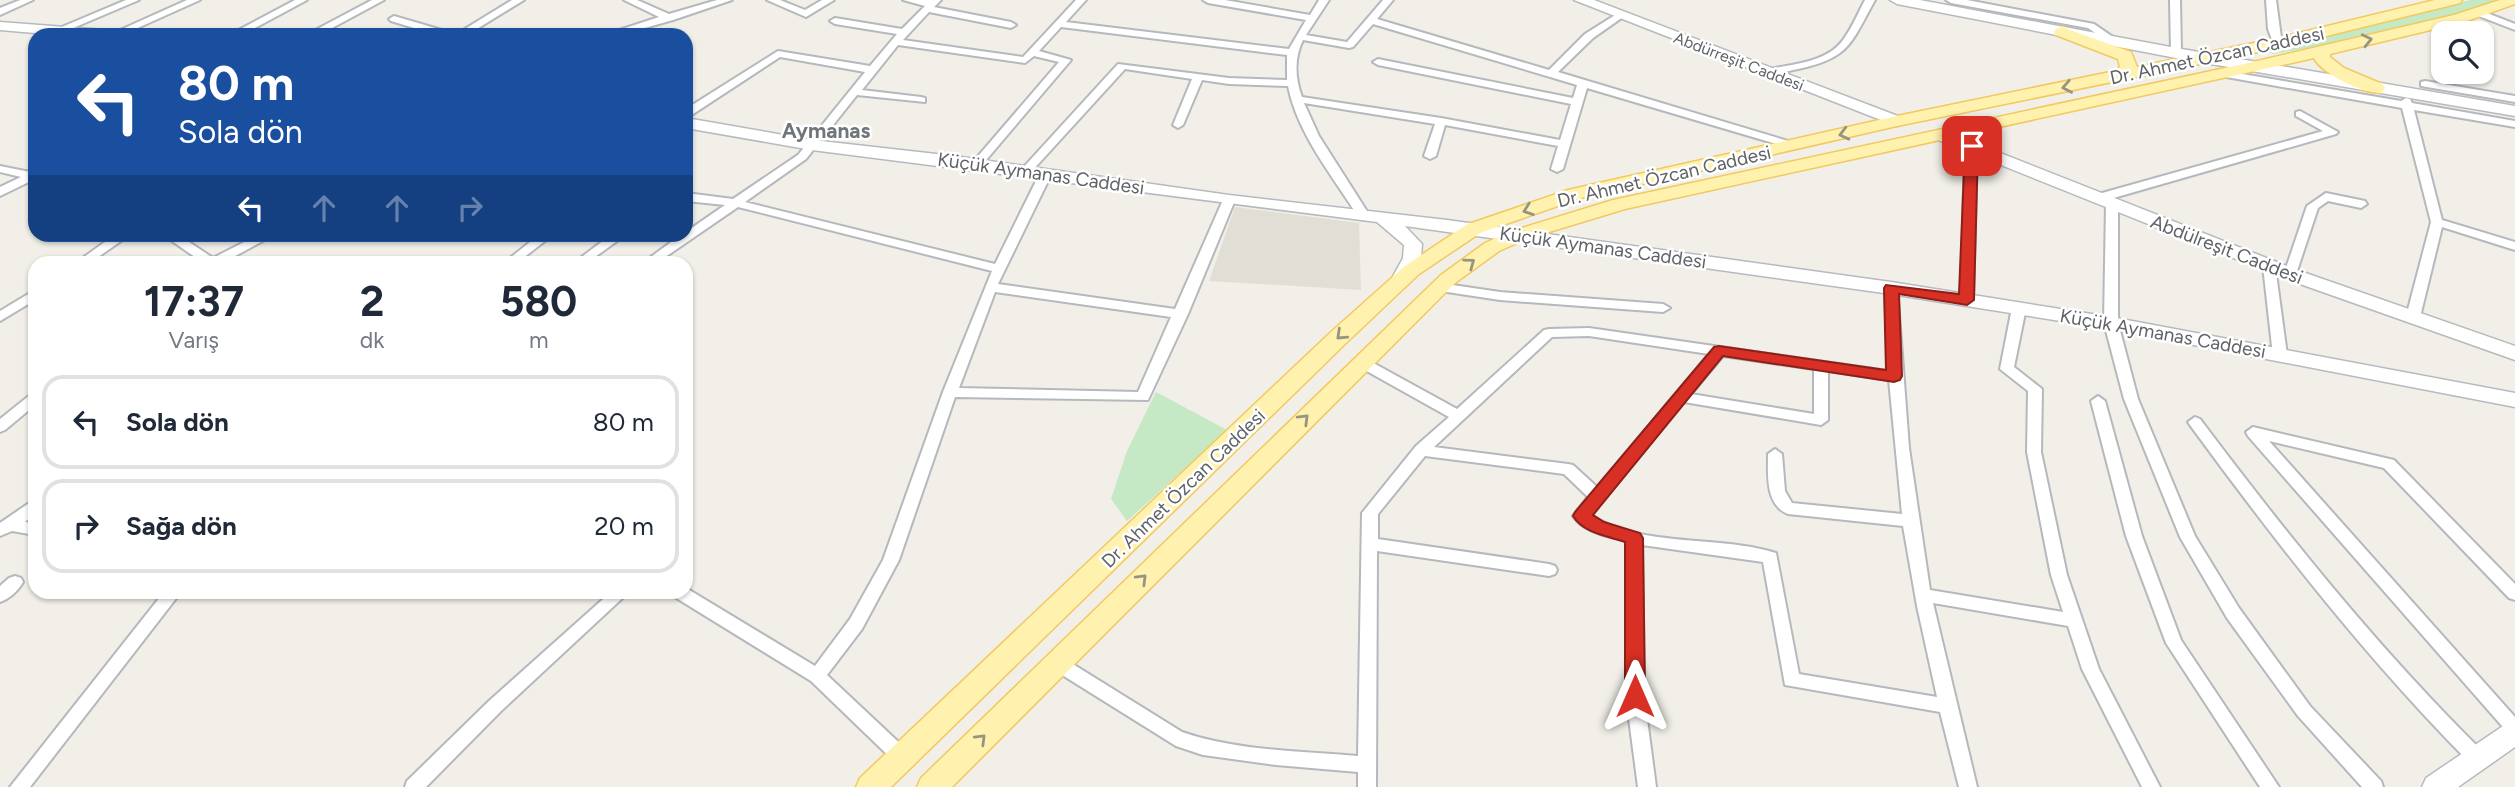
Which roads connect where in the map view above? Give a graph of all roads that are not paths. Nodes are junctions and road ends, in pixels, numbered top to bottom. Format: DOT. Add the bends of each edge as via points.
graph roads {
  1 [pos="28,0"];
  2 [pos="134,0"];
  3 [pos="195,0"];
  4 [pos="302,0"];
  5 [pos="379,0"];
  6 [pos="519,0"];
  7 [pos="629,0"];
  8 [pos="727,0"];
  9 [pos="772,0"];
  10 [pos="829,0"];
  11 [pos="908,0"];
  12 [pos="1082,0"];
  13 [pos="1208,0"];
  14 [pos="1324,0"];
  15 [pos="1388,0"];
  16 [pos="1581,0"];
  17 [pos="1870,0"];
  18 [pos="1897,0"];
  19 [pos="1951,0"];
  20 [pos="2175,0"];
  21 [pos="2271,0"];
  22 [pos="2454,0"];
  23 [pos="2511,0"];
  24 [pos="932,4"];
  25 [pos="1977,7"];
  26 [pos="0,12"];
  27 [pos="2479,13"];
  28 [pos="1620,15"];
  29 [pos="670,18"];
  30 [pos="1313,18"];
  31 [pos="394,19"];
  32 [pos="1371,20"];
  33 [pos="835,21"];
  34 [pos="1059,24"];
  35 [pos="1011,25"];
  36 [pos="0,26"];
  37 [pos="2515,27"];
  38 [pos="41,28"];
  39 [pos="64,28"];
  40 [pos="132,28"];
  41 [pos="248,28"];
  42 [pos="325,28"];
  43 [pos="424,28"];
  44 [pos="472,28"];
  45 [pos="635,28"];
  46 [pos="905,32"];
  47 [pos="2062,32"];
  48 [pos="1302,37"];
  49 [pos="895,42"];
  50 [pos="2115,42"];
  51 [pos="2278,43"];
  52 [pos="2322,51"];
  53 [pos="1032,53"];
  54 [pos="1293,53"];
  55 [pos="2176,53"];
  56 [pos="1378,62"];
  57 [pos="2212,66"];
  58 [pos="2253,67"];
  59 [pos="873,70"];
  60 [pos="1769,72"];
  61 [pos="1551,73"];
  62 [pos="2119,76"];
  63 [pos="1198,77"];
  64 [pos="1583,82"];
  65 [pos="1292,83"];
  66 [pos="2425,84"];
  67 [pos="2376,88"];
  68 [pos="856,92"];
  69 [pos="1297,99"];
  70 [pos="2406,99"];
  71 [pos="2515,99"];
  72 [pos="921,100"];
  73 [pos="1577,102"];
  74 [pos="693,109"];
  75 [pos="2515,111"];
  76 [pos="2300,114"];
  77 [pos="1441,121"];
  78 [pos="1897,121"];
  79 [pos="693,124"];
  80 [pos="2515,124"];
  81 [pos="1178,125"];
  82 [pos="1942,135"];
  83 [pos="1565,144"];
  84 [pos="813,145"];
  85 [pos="1794,146"];
  86 [pos="1972,146"];
  87 [pos="1430,156"];
  88 [pos="977,164"];
  89 [pos="0,169"];
  90 [pos="1557,169"];
  91 [pos="1027,170"];
  92 [pos="1046,173"];
  93 [pos="28,175"];
  94 [pos="28,179"];
  95 [pos="0,192"];
  96 [pos="693,198"];
  97 [pos="1229,200"];
  98 [pos="2106,201"];
  99 [pos="737,203"];
  100 [pos="2361,204"];
  101 [pos="1371,217"];
  102 [pos="2437,222"];
  103 [pos="1473,229"];
  104 [pos="693,233"];
  105 [pos="1519,235"];
  106 [pos="113,242"];
  107 [pos="181,242"];
  108 [pos="254,242"];
  109 [pos="537,242"];
  110 [pos="610,242"];
  111 [pos="679,242"];
  112 [pos="2515,246"];
  113 [pos="92,256"];
  114 [pos="203,256"];
  115 [pos="225,256"];
  116 [pos="519,256"];
  117 [pos="590,256"];
  118 [pos="659,256"];
  119 [pos="2269,266"];
  120 [pos="999,269"];
  121 [pos="2290,274"];
  122 [pos="1401,280"];
  123 [pos="990,287"];
  124 [pos="1439,287"];
  125 [pos="1891,288"];
  126 [pos="28,298"];
  127 [pos="1967,300"];
  128 [pos="1663,308"];
  129 [pos="2019,308"];
  130 [pos="3,312"];
  131 [pos="1181,314"];
  132 [pos="2413,317"];
  133 [pos="2111,323"];
  134 [pos="1719,351"];
  135 [pos="2515,353"];
  136 [pos="2280,355"];
  137 [pos="1361,362"];
  138 [pos="1821,366"];
  139 [pos="1894,376"];
  140 [pos="950,392"];
  141 [pos="1683,397"];
  142 [pos="2515,400"];
  143 [pos="2098,401"];
  144 [pos="28,404"];
  145 [pos="1458,416"];
  146 [pos="2195,422"];
  147 [pos="0,427"];
  148 [pos="1421,450"];
  149 [pos="1775,454"];
  150 [pos="1598,497"];
  151 [pos="28,510"];
  152 [pos="1911,521"];
  153 [pos="5,528"];
  154 [pos="28,529"];
  155 [pos="1634,538"];
  156 [pos="1370,544"];
  157 [pos="1549,570"];
  158 [pos="15,582"];
  159 [pos="1923,594"];
  160 [pos="2515,594"];
  161 [pos="0,596"];
  162 [pos="167,599"];
  163 [pos="613,599"];
  164 [pos="690,599"];
  165 [pos="2074,620"];
  166 [pos="1057,663"];
  167 [pos="817,676"];
  168 [pos="1948,706"];
  169 [pos="2515,731"];
  170 [pos="902,757"];
  171 [pos="2477,758"];
  172 [pos="1368,765"];
  173 [pos="2438,786"];
  174 [pos="19,787"];
  175 [pos="414,787"];
  176 [pos="871,787"];
  177 [pos="932,787"];
  178 [pos="1367,787"];
  179 [pos="1647,787"];
  180 [pos="1968,787"];
  181 [pos="2151,787"];
  182 [pos="2270,787"];
  183 [pos="2374,787"];
  1 -- 26 [label="street"];
  2 -- 39 [label="street"];
  3 -- 40 [label="street"];
  4 -- 41 [label="street"];
  5 -- 42 [label="street"];
  6 -- 44 [label="street"];
  7 -- 29 [label="street"];
  8 -- 29 [label="street"];
  9 -- 10 [label="street" via="806,14"];
  11 -- 24 [label="street"];
  12 -- 34 [label="street"];
  13 -- 30 [label="street"];
  14 -- 30 [label="street"];
  15 -- 32 [label="street"];
  16 -- 28 [label="street, Abdürreşit Caddesi"];
  17 -- 60 [label="street" via="1838,51"];
  18 -- 25 [label="street"];
  19 -- 25 [label="street"];
  20 -- 55 [label="street"];
  21 -- 51 [label="street"];
  22 -- 51 [label="main road, Dr. Ahmet Özcan Caddesi"];
  23 -- 27 [label="main road, Dr. Ahmet Özcan Caddesi"];
  24 -- 35 [label="street"];
  24 -- 46 [label="street"];
  25 -- 47 [label="street"];
  25 -- 50 [label="street" via="2091,26"];
  27 -- 37 [label="street"];
  52 -- 27 [label="main road, Dr. Ahmet Özcan Caddesi, one-way"];
  28 -- 60 [label="street, Abdürreşit Caddesi"];
  28 -- 61 [label="street" via="1589,36"];
  29 -- 45 [label="street"];
  30 -- 48 [label="street"];
  31 -- 43 [label="street"];
  32 -- 48 [label="street" via="1349,45"];
  32 -- 61 [label="street"];
  33 -- 46 [label="street"];
  34 -- 53 [label="street"];
  34 -- 54 [label="street"];
  36 -- 38 [label="street"];
  46 -- 49 [label="street"];
  47 -- 50 [label="street"];
  47 -- 62 [label="main road" via="2125,56 2129,68"];
  48 -- 54 [label="street"];
  49 -- 53 [label="street" via="1026,60"];
  49 -- 59 [label="street"];
  50 -- 55 [label="street"];
  51 -- 57 [label="main road, Dr. Ahmet Özcan Caddesi"];
  52 -- 58 [label="main road, Dr. Ahmet Özcan Caddesi"];
  52 -- 67 [label="main road" via="2322,59 2332,69"];
  53 -- 88 [label="street" via="1066,60"];
  54 -- 65 [label="street"];
  55 -- 57 [label="street"];
  56 -- 73 [label="street"];
  57 -- 58 [label="main road, Dr. Ahmet Özcan Caddesi"];
  57 -- 62 [label="main road, Dr. Ahmet Özcan Caddesi"];
  57 -- 70 [label="street"];
  57 -- 82 [label="main road, Dr. Ahmet Özcan Caddesi"];
  58 -- 67 [label="street"];
  59 -- 68 [label="street"];
  59 -- 74 [label="street" via="778,54"];
  60 -- 78 [label="street, Abdürreşit Caddesi"];
  61 -- 64 [label="street"];
  62 -- 78 [label="main road, Dr. Ahmet Özcan Caddesi, one-way"];
  63 -- 65 [label="street"];
  63 -- 81 [label="street"];
  63 -- 91 [label="street" via="1122,66"];
  64 -- 73 [label="street"];
  64 -- 85 [label="street"];
  65 -- 69 [label="street"];
  66 -- 71 [label="street"];
  67 -- 70 [label="street"];
  68 -- 72 [label="street"];
  68 -- 84 [label="street"];
  69 -- 77 [label="street"];
  69 -- 101 [label="street" via="1301,113"];
  70 -- 75 [label="street"];
  70 -- 80 [label="street"];
  70 -- 102 [label="street"];
  73 -- 83 [label="street"];
  76 -- 98 [label="street" via="2332,132"];
  77 -- 83 [label="street"];
  77 -- 87 [label="street"];
  78 -- 85 [label="main road, Dr. Ahmet Özcan Caddesi, one-way"];
  79 -- 84 [label="street, Küçük Aymanas Caddesi"];
  82 -- 86 [label="street, Abdülreşit Caddesi"];
  82 -- 105 [label="main road, Dr. Ahmet Özcan Caddesi" via="1620,204"];
  83 -- 90 [label="street"];
  84 -- 88 [label="street, Küçük Aymanas Caddesi"];
  84 -- 99 [label="street"];
  85 -- 103 [label="main road, Dr. Ahmet Özcan Caddesi, one-way" via="1575,194"];
  86 -- 98 [label="street, Abdülreşit Caddesi"];
  86 -- 127 [label="street"];
  88 -- 91 [label="street, Küçük Aymanas Caddesi"];
  89 -- 93 [label="street"];
  91 -- 92 [label="street, Küçük Aymanas Caddesi"];
  92 -- 97 [label="street, Küçük Aymanas Caddesi"];
  92 -- 120 [label="street"];
  94 -- 95 [label="street"];
  96 -- 99 [label="street"];
  97 -- 101 [label="street, Küçük Aymanas Caddesi"];
  97 -- 131 [label="street"];
  98 -- 119 [label="street, Abdülreşit Caddesi"];
  98 -- 133 [label="street"];
  99 -- 104 [label="street"];
  99 -- 120 [label="street"];
  100 -- 121 [label="street" via="2326,197 2313,206"];
  101 -- 103 [label="street, Küçük Aymanas Caddesi"];
  101 -- 122 [label="street" via="1404,233 1413,244"];
  102 -- 112 [label="street"];
  102 -- 132 [label="street"];
  103 -- 105 [label="street, Küçük Aymanas Caddesi"];
  103 -- 122 [label="main road, Dr. Ahmet Özcan Caddesi"];
  124 -- 105 [label="main road, Dr. Ahmet Özcan Caddesi, one-way" via="1492,247"];
  105 -- 125 [label="street, Küçük Aymanas Caddesi"];
  106 -- 113 [label="street"];
  107 -- 114 [label="street"];
  108 -- 115 [label="street"];
  109 -- 116 [label="street"];
  110 -- 117 [label="street"];
  111 -- 118 [label="street"];
  119 -- 121 [label="street, Abdülreşit Caddesi"];
  119 -- 136 [label="street"];
  120 -- 123 [label="street"];
  121 -- 132 [label="street, Abdülreşit Caddesi"];
  122 -- 170 [label="main road, Dr. Ahmet Özcan Caddesi, one-way"];
  123 -- 131 [label="street"];
  123 -- 140 [label="street"];
  124 -- 128 [label="street"];
  124 -- 137 [label="main road, Dr. Ahmet Özcan Caddesi"];
  125 -- 127 [label="street, Küçük Aymanas Caddesi"];
  125 -- 139 [label="street"];
  126 -- 130 [label="street"];
  127 -- 129 [label="street, Küçük Aymanas Caddesi"];
  129 -- 133 [label="street, Küçük Aymanas Caddesi"];
  129 -- 165 [label="street" via="2007,369 2035,389 2034,452 2059,575"];
  131 -- 140 [label="street" via="1143,397"];
  132 -- 135 [label="street, Abdülreşit Caddesi"];
  133 -- 136 [label="street, Küçük Aymanas Caddesi"];
  133 -- 183 [label="street" via="2131,399 2188,537 2233,613 2304,711"];
  134 -- 138 [label="street"];
  134 -- 141 [label="street"];
  134 -- 145 [label="street" via="1589,332 1549,333"];
  136 -- 142 [label="street, Küçük Aymanas Caddesi"];
  137 -- 145 [label="street"];
  166 -- 137 [label="main road, Dr. Ahmet Özcan Caddesi, one-way"];
  138 -- 139 [label="street"];
  138 -- 141 [label="street" via="1821,420"];
  139 -- 152 [label="street"];
  140 -- 167 [label="street" via="891,560 856,624"];
  141 -- 150 [label="street"];
  143 -- 182 [label="street" via="2134,536 2174,643"];
  144 -- 147 [label="street"];
  145 -- 148 [label="street"];
  146 -- 171 [label="street" via="2330,598 2430,713"];
  148 -- 150 [label="street" via="1568,469"];
  148 -- 156 [label="street" via="1370,513"];
  149 -- 152 [label="street" via="1776,492 1788,508"];
  150 -- 155 [label="street" via="1581,516 1597,527"];
  151 -- 153 [label="street"];
  152 -- 159 [label="street"];
  153 -- 154 [label="street"];
  155 -- 168 [label="street" via="1770,556 1791,680"];
  155 -- 179 [label="street" via="1635,696"];
  156 -- 157 [label="street"];
  156 -- 172 [label="street"];
  158 -- 161 [label="street"];
  159 -- 165 [label="street"];
  159 -- 168 [label="street"];
  160 -- 169 [label="street" via="2389,464 2253,432"];
  162 -- 174 [label="street"];
  163 -- 175 [label="street"];
  164 -- 167 [label="street"];
  165 -- 181 [label="street" via="2091,669"];
  166 -- 172 [label="street" via="1165,732 1203,747"];
  177 -- 166 [label="main road, Dr. Ahmet Özcan Caddesi, one-way"];
  167 -- 170 [label="street"];
  168 -- 180 [label="street"];
  169 -- 171 [label="street"];
  170 -- 176 [label="main road, Dr. Ahmet Özcan Caddesi"];
  171 -- 173 [label="street"];
  172 -- 178 [label="street"];
}
